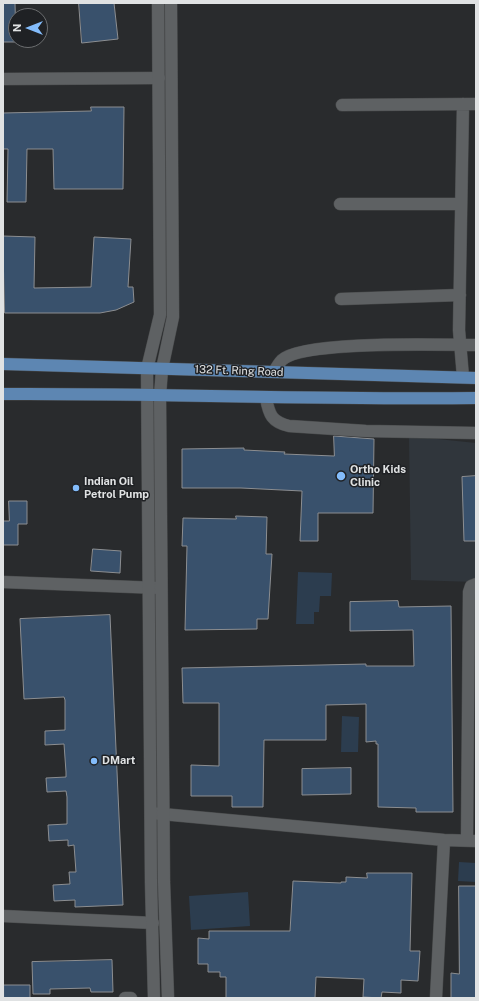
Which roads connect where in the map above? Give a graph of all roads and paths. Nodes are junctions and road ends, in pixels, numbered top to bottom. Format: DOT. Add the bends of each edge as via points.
graph roads {
  1 [pos="158,3"];
  2 [pos="171,3"];
  3 [pos="159,78"];
  4 [pos="3,79"];
  5 [pos="464,104"];
  6 [pos="476,104"];
  7 [pos="342,105"];
  8 [pos="340,204"];
  9 [pos="462,204"];
  10 [pos="460,295"];
  11 [pos="341,299"];
  12 [pos="460,345"];
  13 [pos="476,345"];
  14 [pos="3,364"];
  15 [pos="147,369"];
  16 [pos="162,369"];
  17 [pos="274,372"];
  18 [pos="463,377"];
  19 [pos="476,378"];
  20 [pos="3,394"];
  21 [pos="147,396"];
  22 [pos="160,396"];
  23 [pos="266,398"];
  24 [pos="476,398"];
  25 [pos="476,434"];
  26 [pos="3,582"];
  27 [pos="476,584"];
  28 [pos="150,588"];
  29 [pos="162,588"];
  30 [pos="157,813"];
  31 [pos="444,840"];
  32 [pos="472,841"];
  33 [pos="3,916"];
  34 [pos="153,923"];
  35 [pos="125,998"];
  36 [pos="131,998"];
  37 [pos="154,998"];
  38 [pos="168,998"];
  39 [pos="436,998"];
  1 -- 3 [label="street"];
  2 -- 16 [label="street" via="173,316"];
  3 -- 4 [label="street"];
  3 -- 15 [label="street" via="160,315"];
  5 -- 6 [label="street"];
  5 -- 7 [label="street"];
  5 -- 9 [label="street"];
  8 -- 9 [label="street"];
  9 -- 10 [label="street"];
  10 -- 11 [label="street"];
  10 -- 12 [label="street"];
  12 -- 13 [label="street"];
  12 -- 17 [label="street" via="351,346 303,351 283,359"];
  12 -- 18 [label="street"];
  14 -- 15 [label="main road, 132 Ft. Ring Road"];
  15 -- 16 [label="main road, 132 Ft. Ring Road"];
  15 -- 21 [label="street"];
  16 -- 17 [label="main road, 132 Ft. Ring Road"];
  16 -- 22 [label="street"];
  17 -- 18 [label="main road, 132 Ft. Ring Road"];
  18 -- 19 [label="main road, 132 Ft. Ring Road"];
  20 -- 21 [label="main road"];
  21 -- 22 [label="main road"];
  21 -- 28 [label="street"];
  22 -- 23 [label="main road"];
  22 -- 29 [label="street"];
  23 -- 24 [label="main road"];
  23 -- 25 [label="street" via="268,411 278,424 289,426"];
  26 -- 28 [label="street"];
  27 -- 32 [label="street" via="471,586 469,592"];
  28 -- 29 [label="street"];
  28 -- 30 [label="street"];
  29 -- 30 [label="street"];
  30 -- 31 [label="street"];
  30 -- 34 [label="street"];
  30 -- 38 [label="street"];
  31 -- 32 [label="street"];
  31 -- 39 [label="street"];
  33 -- 34 [label="street"];
  34 -- 37 [label="street"];
  35 -- 36 [label="street"];
}
